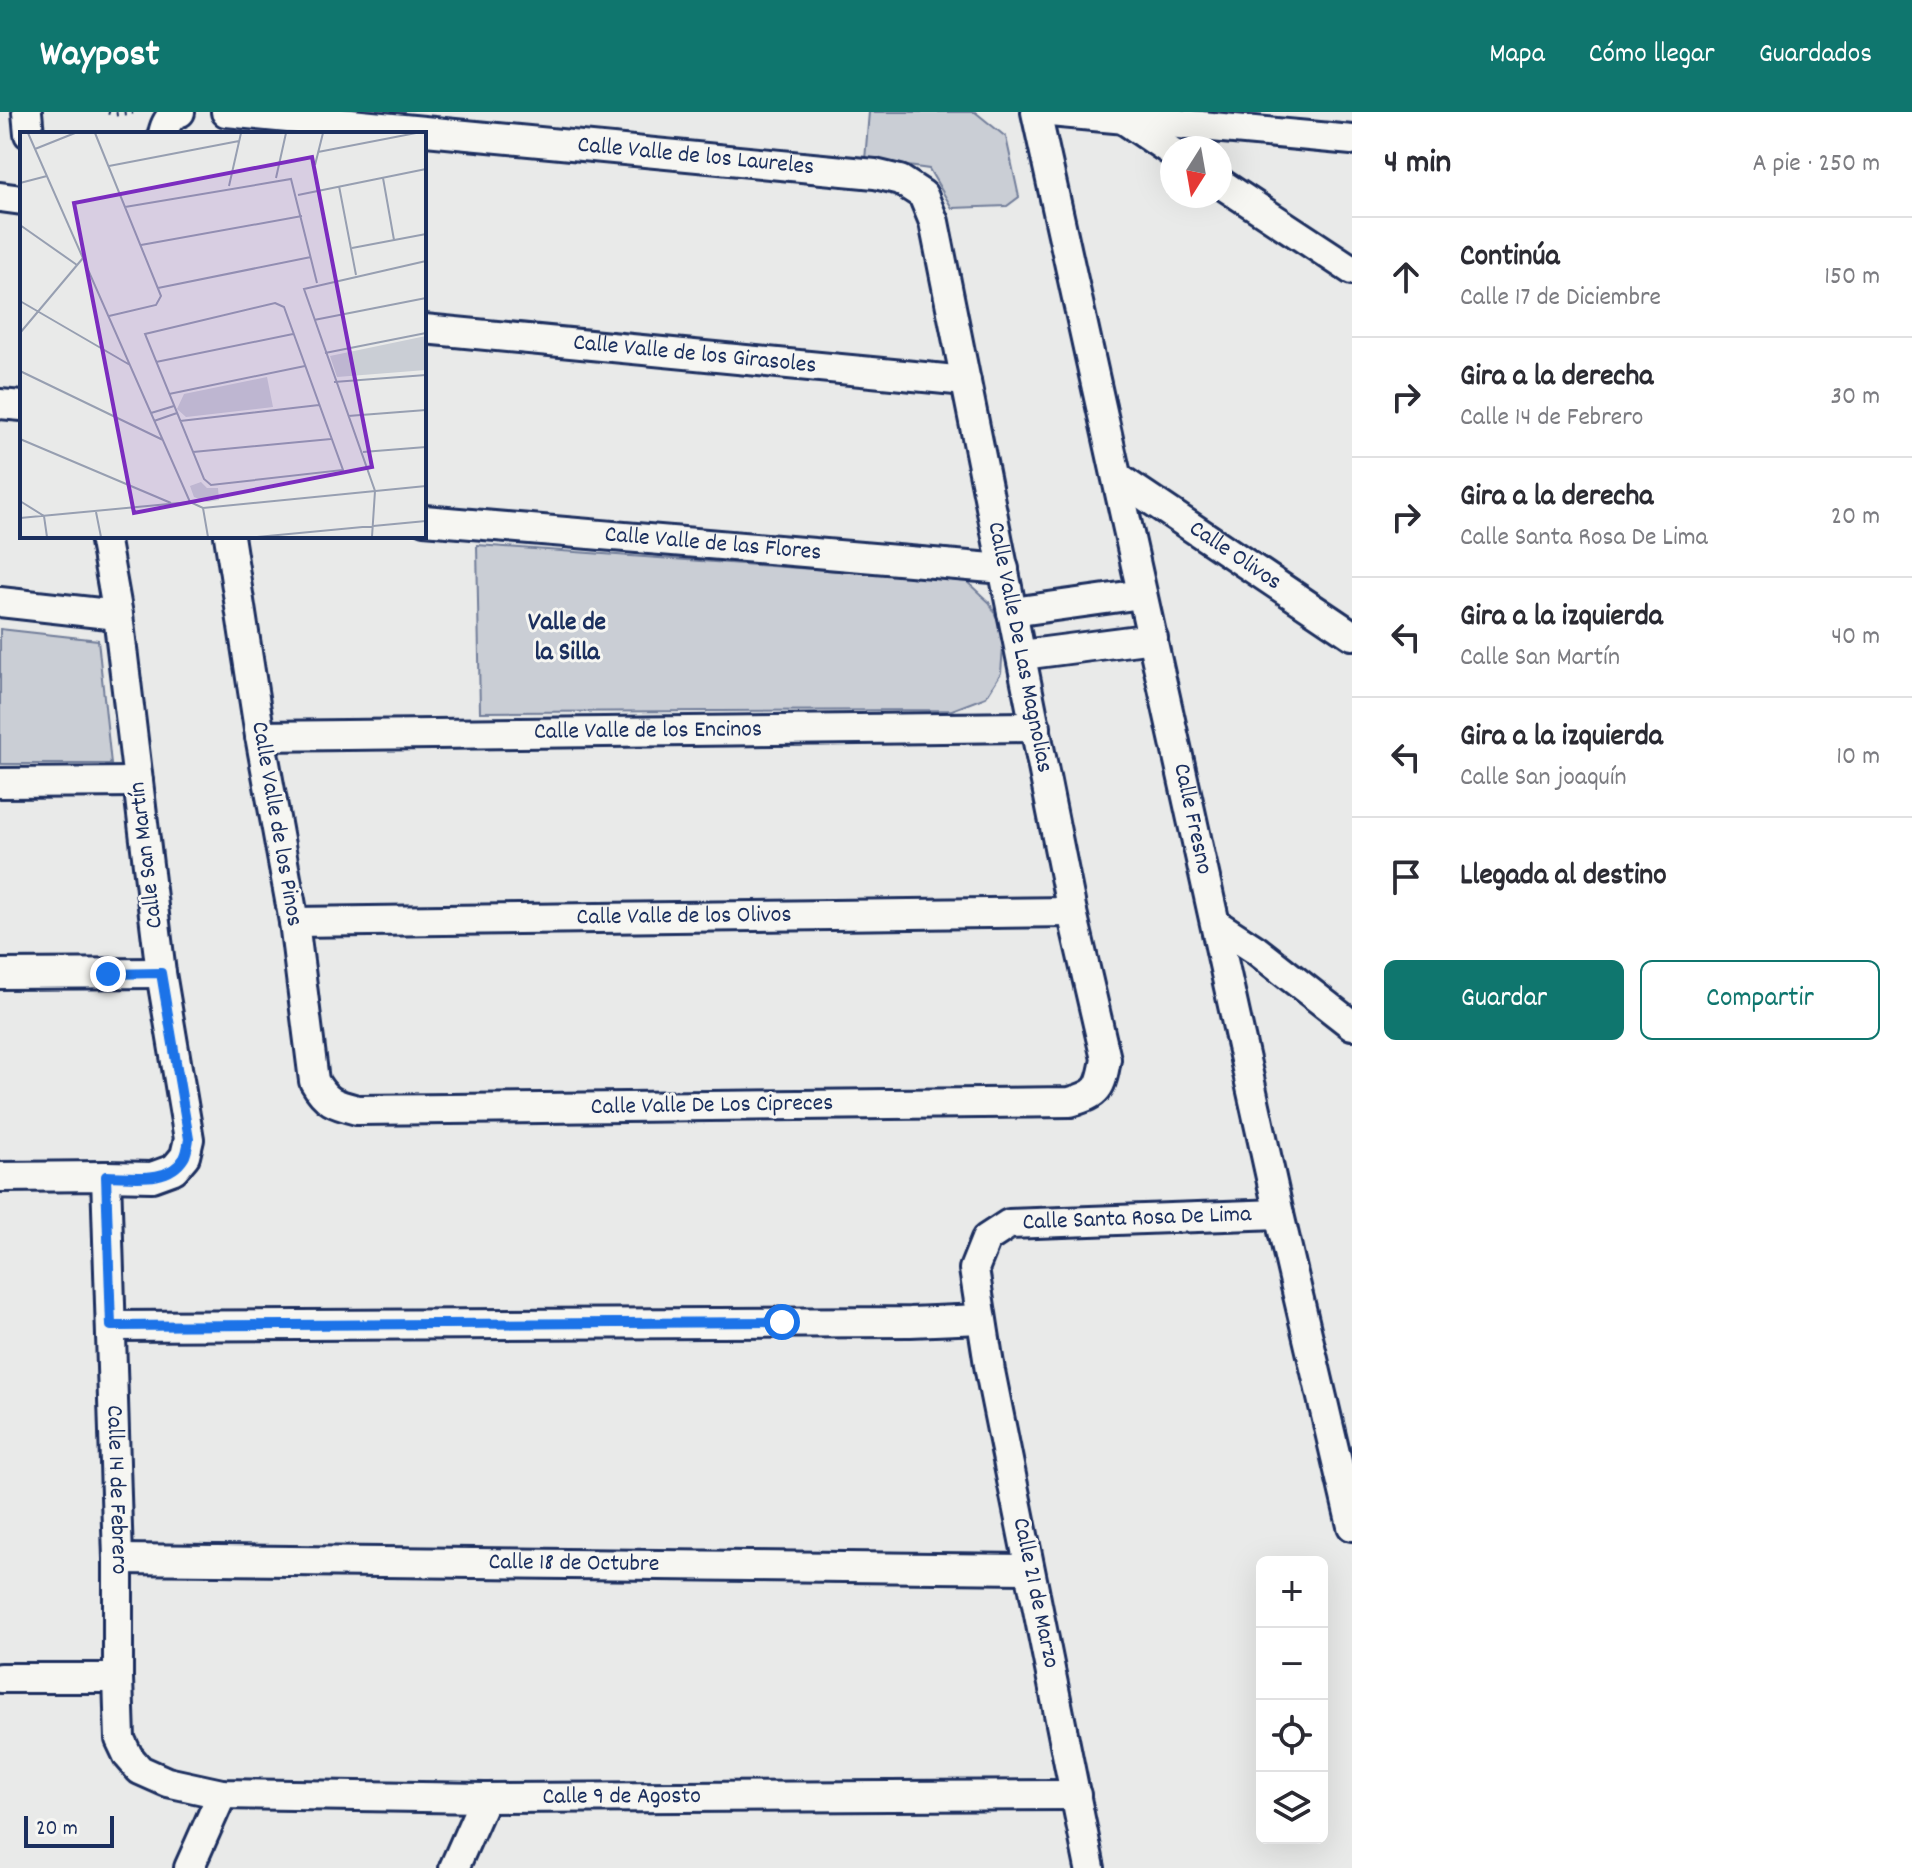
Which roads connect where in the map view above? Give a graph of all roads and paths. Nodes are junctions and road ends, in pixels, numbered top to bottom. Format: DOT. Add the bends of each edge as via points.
graph roads {
  1 [pos="27,112"];
  2 [pos="108,112"];
  3 [pos="133,112"];
  4 [pos="226,112"];
  5 [pos="1036,112"];
  6 [pos="1050,112"];
  7 [pos="1120,118"];
  8 [pos="29,132"];
  9 [pos="1352,140"];
  10 [pos="1160,144"];
  11 [pos="1232,191"];
  12 [pos="923,195"];
  13 [pos="0,197"];
  14 [pos="20,200"];
  15 [pos="1352,270"];
  16 [pos="426,329"];
  17 [pos="966,381"];
  18 [pos="0,404"];
  19 [pos="20,406"];
  20 [pos="1117,477"];
  21 [pos="426,520"];
  22 [pos="104,538"];
  23 [pos="229,538"];
  24 [pos="1004,569"];
  25 [pos="1142,594"];
  26 [pos="0,602"];
  27 [pos="1012,612"];
  28 [pos="118,615"];
  29 [pos="1352,635"];
  30 [pos="1153,638"];
  31 [pos="1022,655"];
  32 [pos="1036,727"];
  33 [pos="260,736"];
  34 [pos="138,782"];
  35 [pos="0,783"];
  36 [pos="1072,912"];
  37 [pos="294,922"];
  38 [pos="1216,924"];
  39 [pos="161,973"];
  40 [pos="0,974"];
  41 [pos="1352,1025"];
  42 [pos="1090,1096"];
  43 [pos="335,1104"];
  44 [pos="106,1176"];
  45 [pos="0,1177"];
  46 [pos="1279,1214"];
  47 [pos="981,1319"];
  48 [pos="111,1326"];
  49 [pos="1352,1526"];
  50 [pos="118,1559"];
  51 [pos="1029,1569"];
  52 [pos="0,1678"];
  53 [pos="118,1678"];
  54 [pos="167,1782"];
  55 [pos="222,1794"];
  56 [pos="1076,1795"];
  57 [pos="485,1798"];
  58 [pos="189,1868"];
  59 [pos="454,1868"];
  60 [pos="1090,1868"];
  1 -- 8 [label="street"];
  2 -- 3 [label="path"];
  4 -- 12 [label="street, Calle Valle de los Laureles" via="875,174 900,180"];
  5 -- 20 [label="street, Calle Fresno"];
  6 -- 7 [label="street"];
  7 -- 9 [label="street"];
  7 -- 10 [label="street"];
  11 -- 15 [label="street"];
  12 -- 17 [label="street, Calle Valle De Las Magnolias" via="934,222"];
  13 -- 14 [label="street"];
  16 -- 17 [label="street, Calle Valle de los Girasoles"];
  17 -- 24 [label="street, Calle Valle De Las Magnolias"];
  18 -- 19 [label="street"];
  20 -- 25 [label="street, Calle Fresno"];
  20 -- 29 [label="street, Calle Olivos"];
  21 -- 24 [label="street, Calle Valle de las Flores"];
  22 -- 28 [label="street, Calle San Martín"];
  23 -- 33 [label="street, Calle Valle de los Pinos"];
  24 -- 27 [label="street, Calle Valle De Las Magnolias"];
  25 -- 27 [label="street"];
  25 -- 30 [label="street, Calle Fresno"];
  26 -- 28 [label="street"];
  27 -- 31 [label="street, Calle Valle De Las Magnolias"];
  28 -- 34 [label="street, Calle San Martín"];
  30 -- 31 [label="street"];
  30 -- 38 [label="street, Calle Fresno"];
  31 -- 32 [label="street, Calle Valle De Las Magnolias"];
  32 -- 33 [label="street, Calle Valle de los Encinos"];
  32 -- 36 [label="street, Calle Valle De Las Magnolias"];
  33 -- 37 [label="street, Calle Valle de los Pinos"];
  34 -- 35 [label="street"];
  34 -- 39 [label="street, Calle San Martín"];
  36 -- 37 [label="street, Calle Valle de los Olivos"];
  36 -- 42 [label="street, Calle Valle De Las Magnolias" via="1106,1059 1102,1081"];
  37 -- 43 [label="street, Calle Valle de los Pinos" via="314,1081"];
  38 -- 41 [label="street"];
  38 -- 46 [label="street, Calle Fresno"];
  39 -- 40 [label="street"];
  39 -- 44 [label="street, Calle San Martín" via="189,1139 185,1156 174,1169 152,1177"];
  42 -- 43 [label="street, Calle Valle De Los Cipreces" via="1070,1102 357,1110"];
  44 -- 45 [label="street"];
  44 -- 48 [label="street, Calle 14 de Febrero"];
  46 -- 47 [label="street, Calle Santa Rosa De Lima" via="1009,1224 986,1239 974,1269"];
  46 -- 49 [label="street, Calle Fresno"];
  47 -- 48 [label="street"];
  47 -- 51 [label="street, Calle 21 de Marzo"];
  48 -- 50 [label="street, Calle 14 de Febrero"];
  50 -- 51 [label="street, Calle 18 de Octubre"];
  50 -- 53 [label="street, Calle 14 de Febrero"];
  51 -- 56 [label="street, Calle 21 de Marzo"];
  52 -- 53 [label="street"];
  53 -- 54 [label="street, Calle 14 de Febrero" via="120,1739 128,1756 140,1770"];
  54 -- 55 [label="street, Calle 9 de Agosto"];
  55 -- 57 [label="street, Calle 9 de Agosto"];
  55 -- 58 [label="street"];
  56 -- 57 [label="street, Calle 9 de Agosto"];
  56 -- 60 [label="street, Calle 21 de Marzo"];
  57 -- 59 [label="street"];
}
